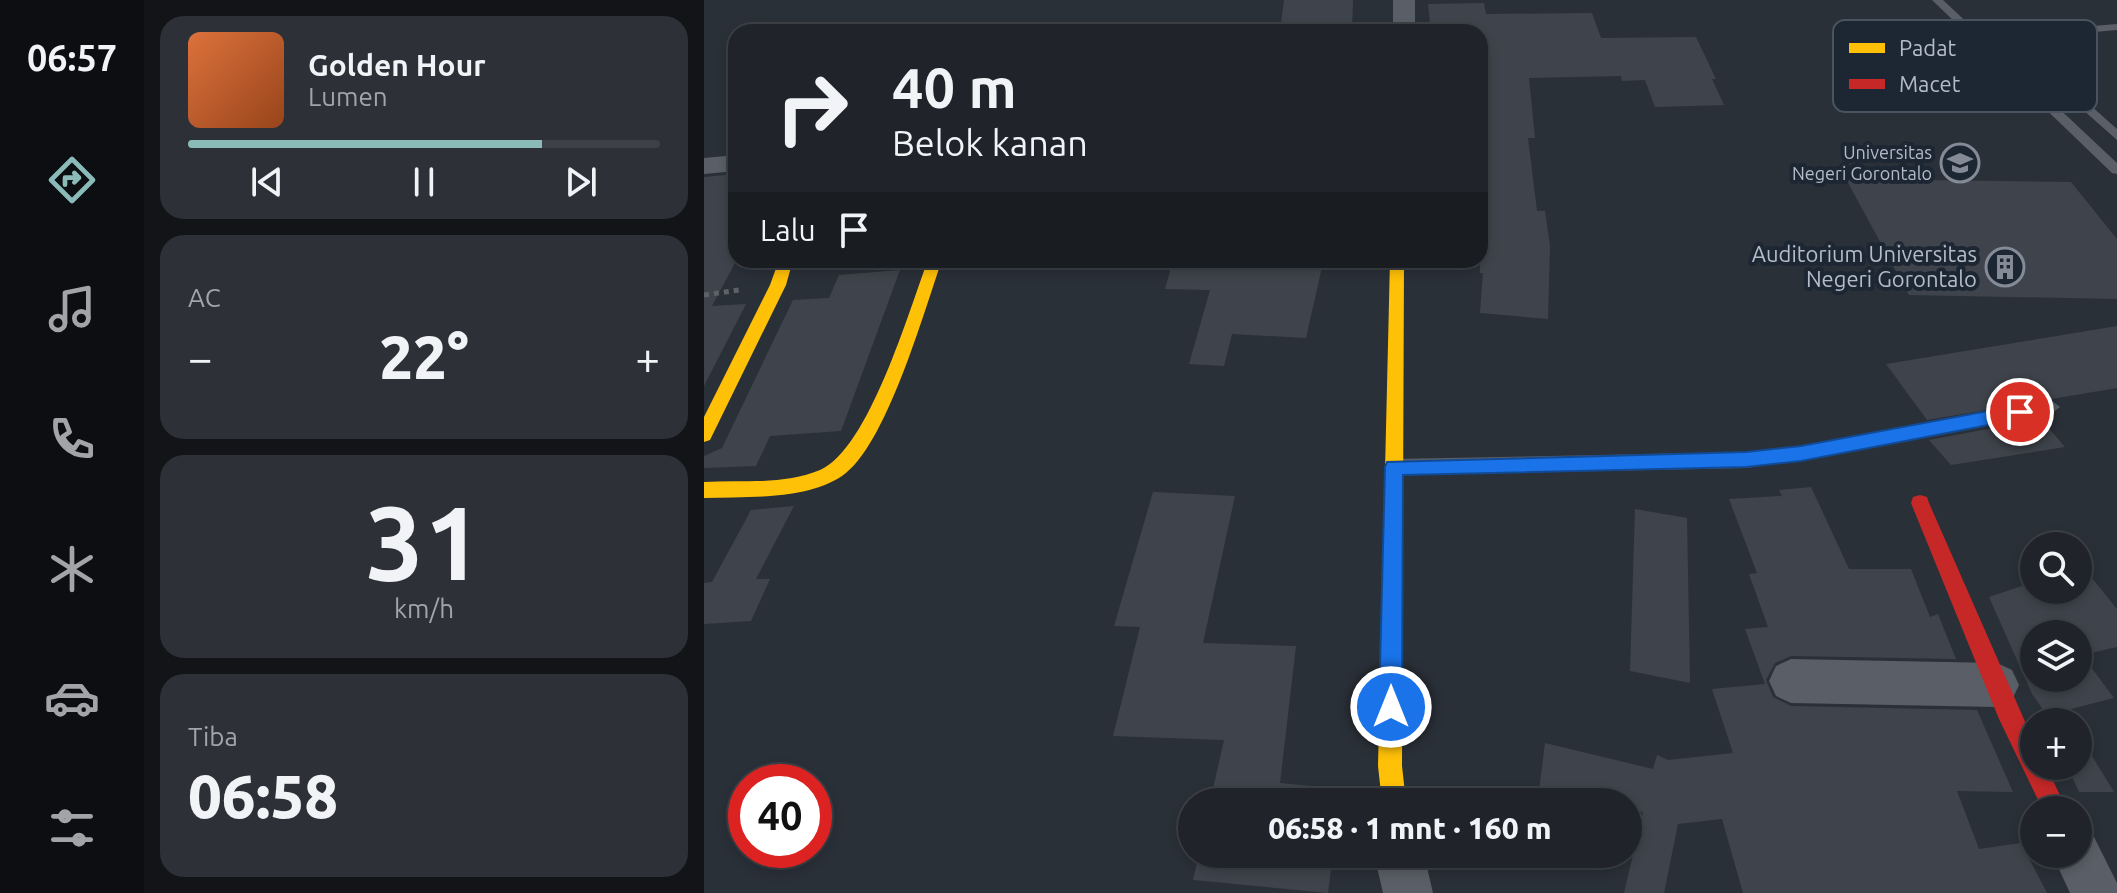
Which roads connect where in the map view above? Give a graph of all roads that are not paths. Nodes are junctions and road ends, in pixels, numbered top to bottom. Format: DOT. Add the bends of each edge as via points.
graph roads {
  1 [pos="1404,0"];
  2 [pos="1937,0"];
  3 [pos="1958,20"];
  4 [pos="1404,24"];
  5 [pos="2117,27"];
  6 [pos="2097,29"];
  7 [pos="2056,112"];
  8 [pos="2090,112"];
  9 [pos="2117,136"];
  10 [pos="728,164"];
  11 [pos="704,166"];
  12 [pos="2117,170"];
  13 [pos="783,268"];
  14 [pos="932,268"];
  15 [pos="1397,268"];
  16 [pos="2051,407"];
  17 [pos="704,435"];
  18 [pos="1394,467"];
  19 [pos="704,490"];
  20 [pos="1920,503"];
  21 [pos="1791,681"];
  22 [pos="1997,685"];
  23 [pos="1393,788"];
  24 [pos="2049,796"];
  25 [pos="1402,868"];
  26 [pos="2084,868"];
  27 [pos="1408,893"];
  28 [pos="2096,893"];
  1 -- 4 [label="street"];
  2 -- 3 [label="lane"];
  5 -- 6 [label="lane"];
  7 -- 12 [label="lane"];
  8 -- 9 [label="lane"];
  10 -- 11 [label="street"];
  13 -- 17 [label="street"];
  14 -- 19 [label="street" via="869,432 854,456 836,471 809,481"];
  15 -- 18 [label="street"];
  16 -- 18 [label="lane" via="1746,460"];
  18 -- 23 [label="street"];
  20 -- 22 [label="street"];
  21 -- 22 [label="street"];
  22 -- 24 [label="street"];
  25 -- 27 [label="street"];
  26 -- 28 [label="street"];
}
